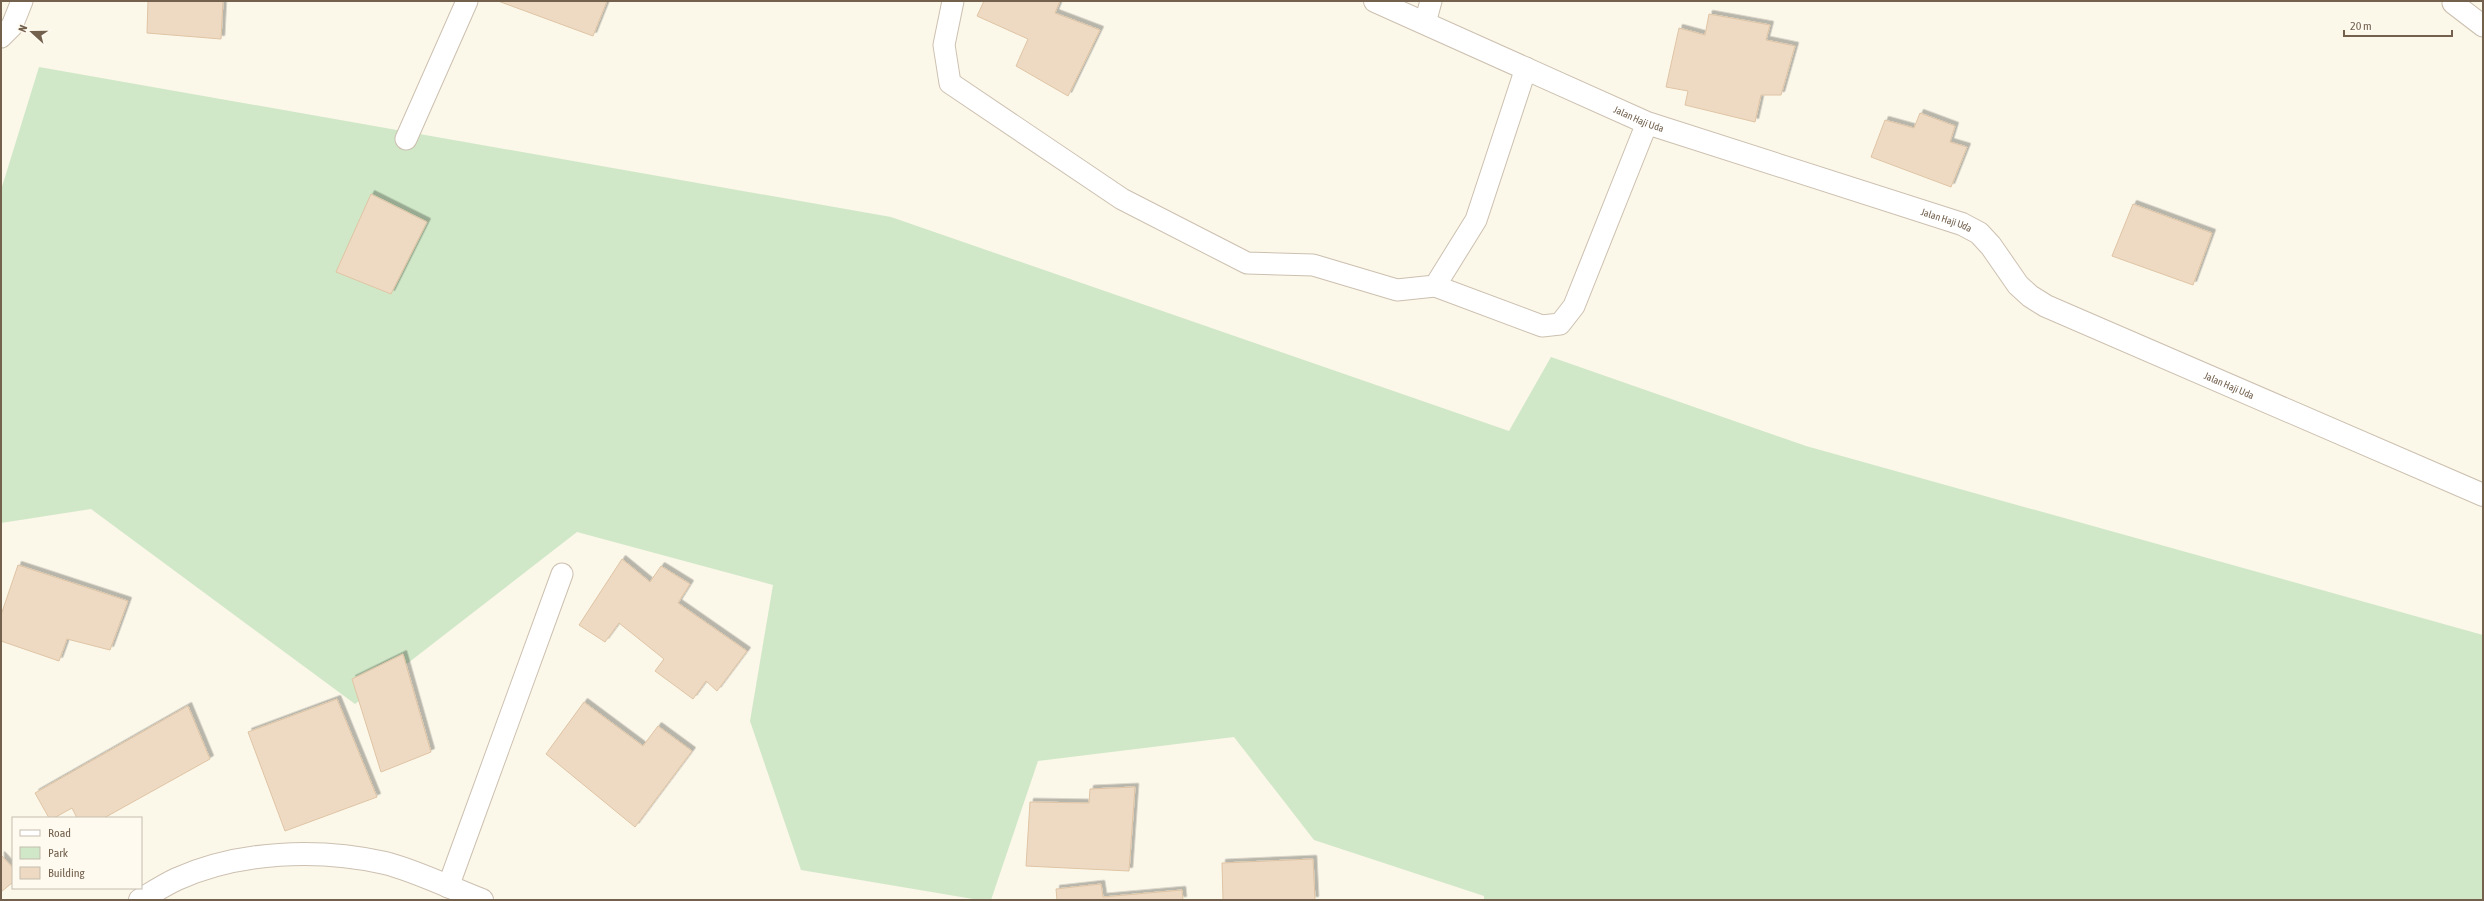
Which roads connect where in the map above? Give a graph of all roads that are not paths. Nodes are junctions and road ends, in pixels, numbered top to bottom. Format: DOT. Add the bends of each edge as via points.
graph roads {
  1 [pos="22,1"];
  2 [pos="467,1"];
  3 [pos="953,1"];
  4 [pos="1375,1"];
  5 [pos="1431,1"];
  6 [pos="2453,3"];
  7 [pos="1425,23"];
  8 [pos="2483,26"];
  9 [pos="1,37"];
  10 [pos="1526,68"];
  11 [pos="1647,123"];
  12 [pos="406,139"];
  13 [pos="1434,286"];
  14 [pos="2483,495"];
  15 [pos="562,574"];
  16 [pos="448,887"];
  17 [pos="140,900"];
  18 [pos="482,900"];
  1 -- 9 [label="lane" via="12,26"];
  2 -- 12 [label="lane"];
  3 -- 13 [label="lane" via="944,45 950,83 1122,199 1247,263 1314,265 1397,290"];
  4 -- 7 [label="street, Jalan Haji Uda"];
  5 -- 7 [label="lane"];
  6 -- 8 [label="lane"];
  7 -- 10 [label="street, Jalan Haji Uda"];
  10 -- 11 [label="street, Jalan Haji Uda"];
  10 -- 13 [label="lane" via="1476,220"];
  11 -- 13 [label="lane" via="1574,306 1560,324 1542,326"];
  11 -- 14 [label="street, Jalan Haji Uda" via="1962,224 1979,233 1992,246 2018,285 2046,306"];
  15 -- 16 [label="lane"];
  16 -- 17 [label="street" via="386,863 334,855 285,855 227,862 177,879"];
  16 -- 18 [label="street"];
}
